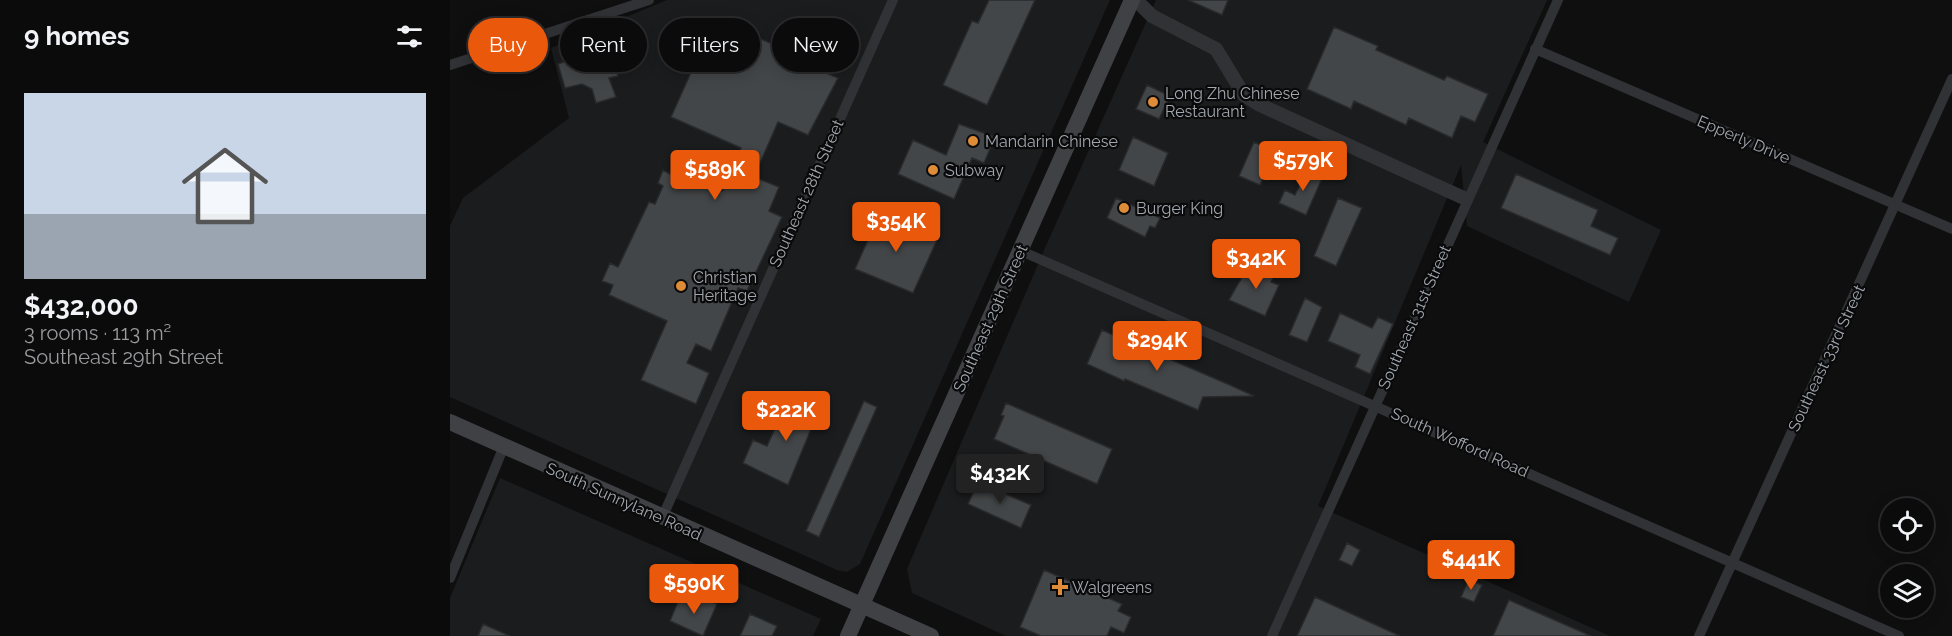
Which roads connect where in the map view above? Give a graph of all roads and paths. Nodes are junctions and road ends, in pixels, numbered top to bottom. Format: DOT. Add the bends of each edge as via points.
graph roads {
  1 [pos="649,0"];
  2 [pos="892,0"];
  3 [pos="1134,0"];
  4 [pos="1558,0"];
  5 [pos="1535,49"];
  6 [pos="450,65"];
  7 [pos="1952,78"];
  8 [pos="1466,199"];
  9 [pos="1896,205"];
  10 [pos="1952,229"];
  11 [pos="1021,251"];
  12 [pos="1375,405"];
  13 [pos="450,422"];
  14 [pos="504,446"];
  15 [pos="662,518"];
  16 [pos="1732,562"];
  17 [pos="450,578"];
  18 [pos="862,606"];
  19 [pos="848,636"];
  20 [pos="931,636"];
  21 [pos="1272,636"];
  22 [pos="1699,636"];
  23 [pos="1899,636"];
  1 -- 6 [label="street"];
  2 -- 15 [label="street, Southeast 28th Street"];
  3 -- 8 [label="street" via="1152,16 1216,50 1244,95 1260,105"];
  3 -- 11 [label="main road, Southeast 29th Street"];
  4 -- 5 [label="street, Southeast 31st Street"];
  5 -- 8 [label="street, Southeast 31st Street"];
  5 -- 9 [label="street, Epperly Drive"];
  7 -- 9 [label="street, Southeast 33rd Street"];
  8 -- 12 [label="street, Southeast 31st Street"];
  9 -- 10 [label="street, Epperly Drive"];
  9 -- 16 [label="street, Southeast 33rd Street"];
  11 -- 12 [label="street, South Wofford Road"];
  11 -- 18 [label="main road, Southeast 29th Street"];
  12 -- 16 [label="street, South Wofford Road"];
  12 -- 21 [label="street, Southeast 31st Street"];
  13 -- 14 [label="main road, South Sunnylane Road"];
  14 -- 15 [label="main road, South Sunnylane Road"];
  14 -- 17 [label="street"];
  15 -- 18 [label="main road, South Sunnylane Road"];
  16 -- 22 [label="street, Southeast 33rd Street"];
  16 -- 23 [label="street, South Wofford Road"];
  18 -- 19 [label="main road, Southeast 29th Street"];
  18 -- 20 [label="main road, South Sunnylane Road"];
}
